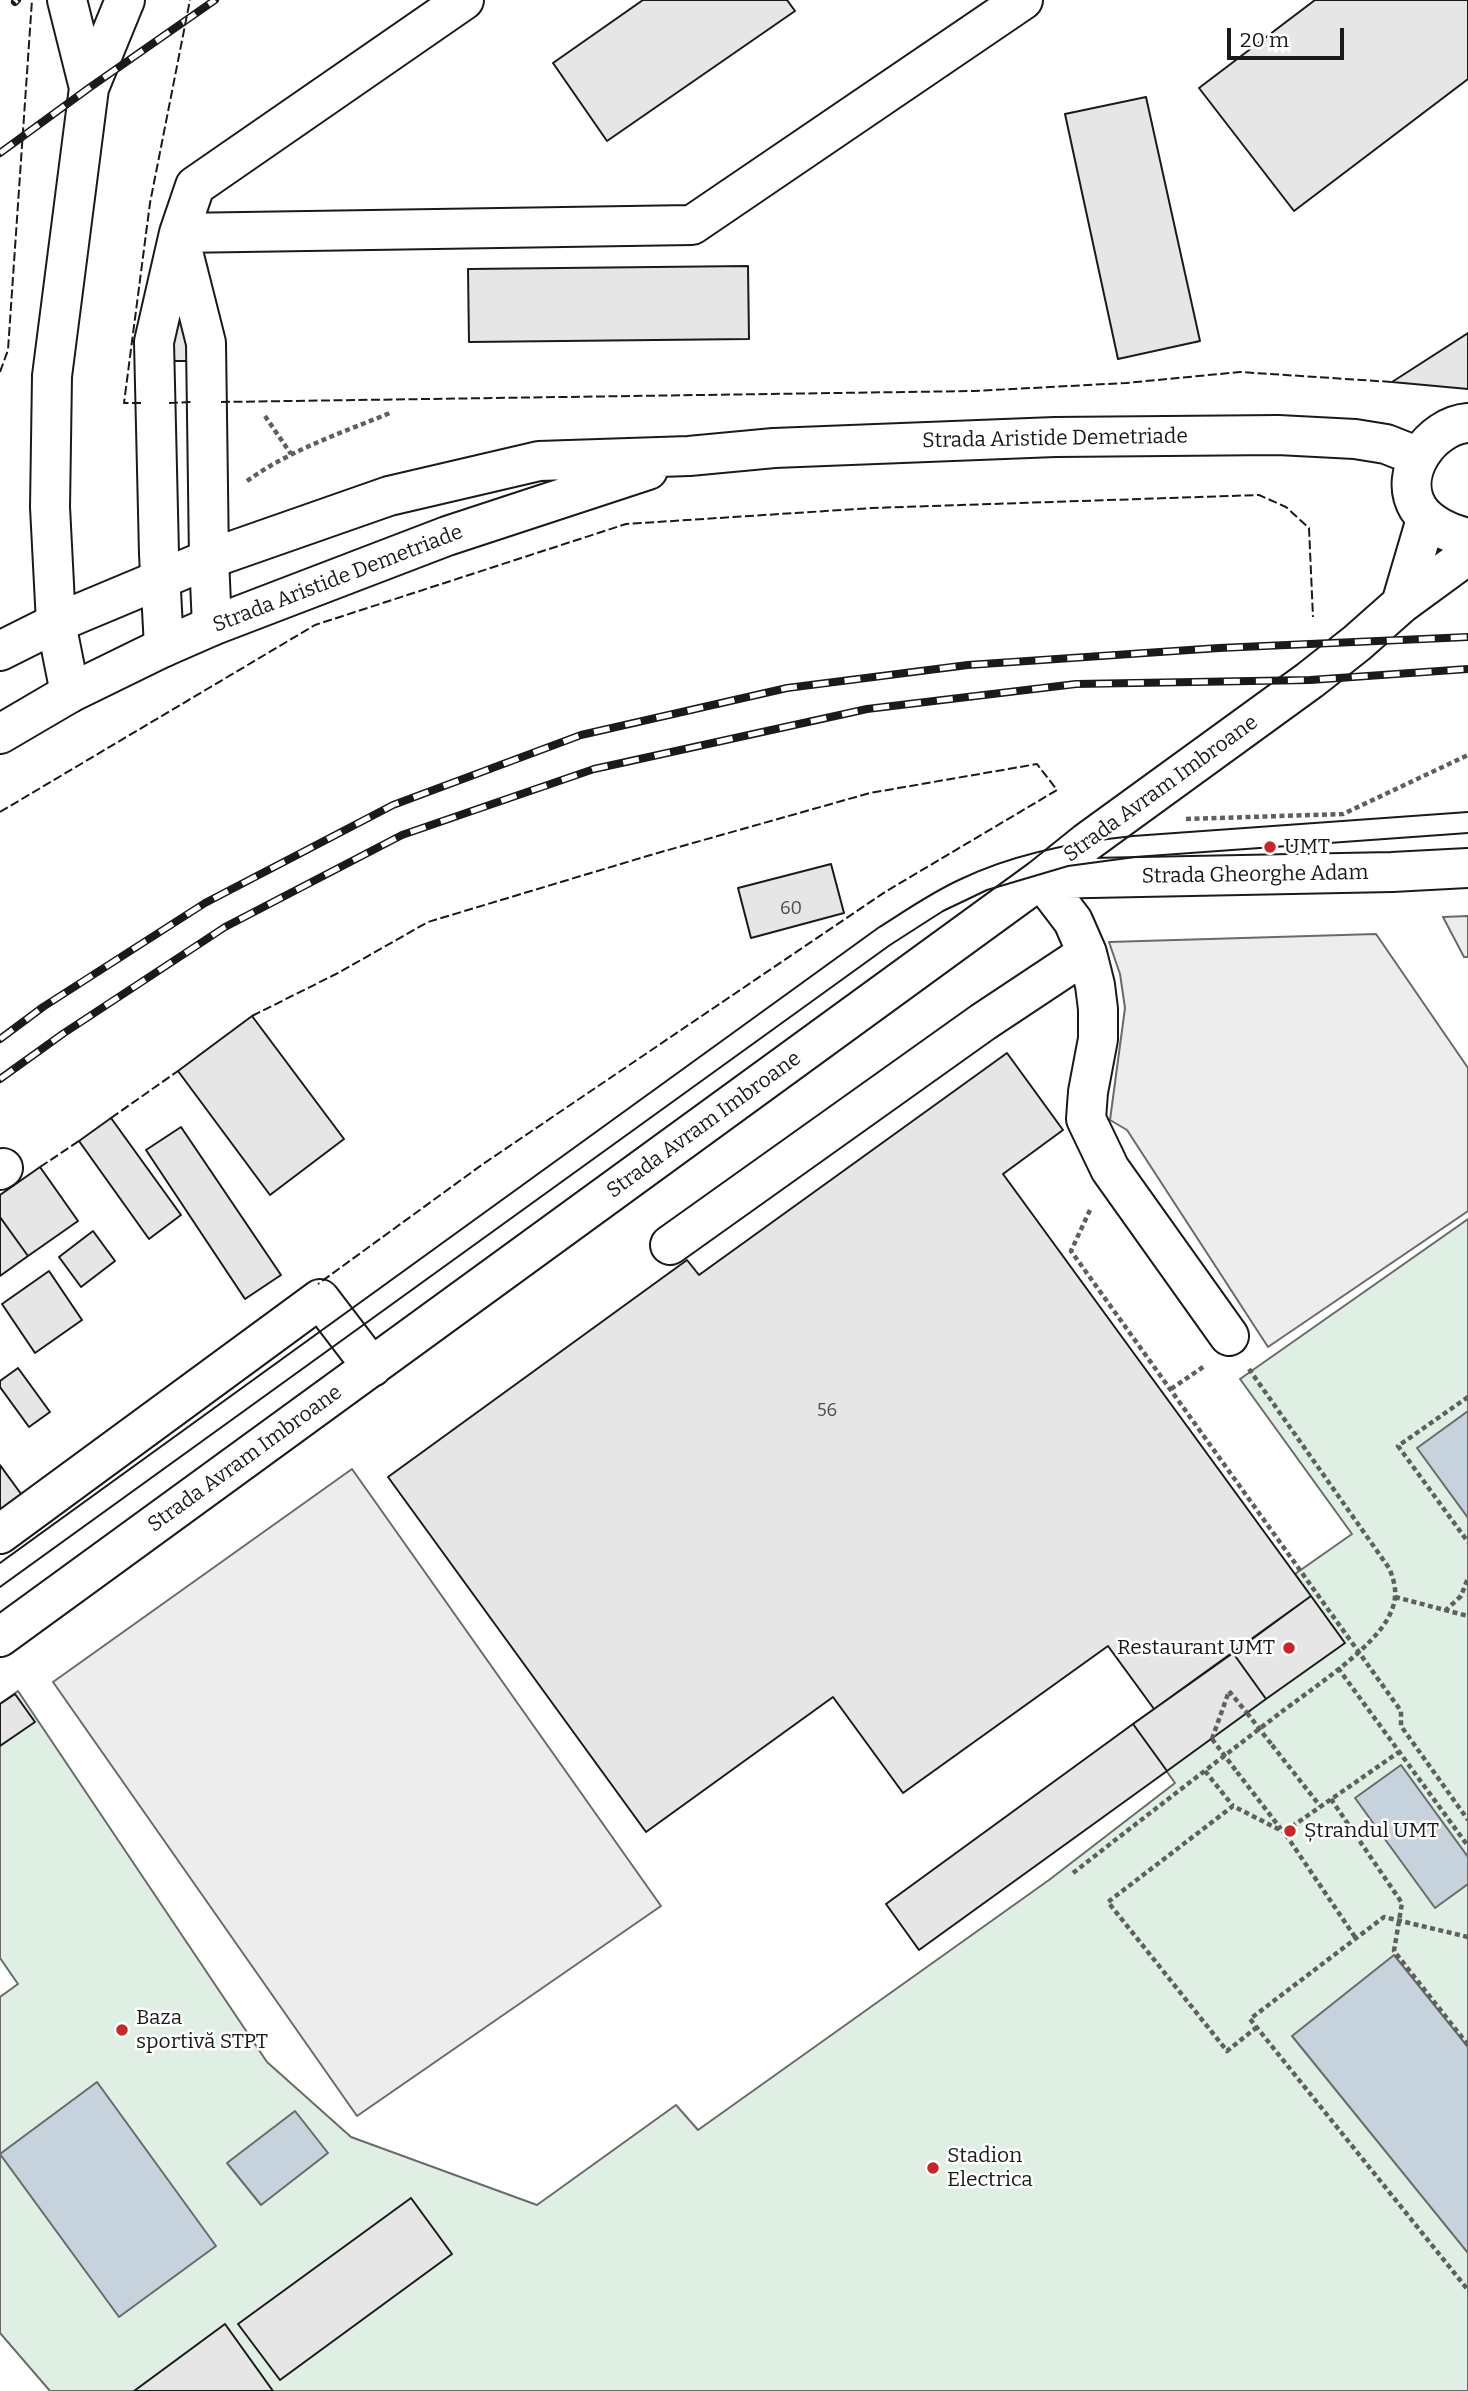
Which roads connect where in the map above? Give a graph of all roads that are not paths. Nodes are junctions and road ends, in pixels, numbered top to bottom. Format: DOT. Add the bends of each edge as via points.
graph roads {
  1 [pos="67,0"];
  2 [pos="125,0"];
  3 [pos="464,0"];
  4 [pos="1023,0"];
  5 [pos="89,88"];
  6 [pos="179,233"];
  7 [pos="1468,423"];
  8 [pos="690,456"];
  9 [pos="1419,457"];
  10 [pos="1426,519"];
  11 [pos="1468,538"];
  12 [pos="1468,555"];
  13 [pos="209,559"];
  14 [pos="160,578"];
  15 [pos="1401,604"];
  16 [pos="56,623"];
  17 [pos="212,626"];
  18 [pos="164,647"];
  19 [pos="0,651"];
  20 [pos="70,693"];
  21 [pos="0,734"];
  22 [pos="1468,868"];
  23 [pos="1041,879"];
  24 [pos="1087,953"];
  25 [pos="670,1245"];
  26 [pos="1230,1336"];
  27 [pos="372,1367"];
  28 [pos="0,1534"];
  29 [pos="0,1637"];
  1 -- 5 [label="street"];
  2 -- 5 [label="street"];
  3 -- 6 [label="street" via="195,186"];
  4 -- 6 [label="street" via="692,225"];
  5 -- 16 [label="street" via="52,376 50,507"];
  6 -- 13 [label="street" via="206,343"];
  6 -- 14 [label="street" via="154,342"];
  7 -- 9 [label="street" via="1431,439"];
  8 -- 9 [label="street, Strada Aristide Demetriade" via="774,448 1015,439 1278,435 1355,439 1386,444"];
  8 -- 13 [label="street, Strada Aristide Demetriade" via="539,461 389,496"];
  8 -- 17 [label="street, Strada Aristide Demetriade" via="447,536"];
  9 -- 10 [label="street" via="1412,491"];
  10 -- 11 [label="street"];
  10 -- 15 [label="street"];
  12 -- 15 [label="street, Strada Avram Imbroane"];
  13 -- 14 [label="street, Strada Aristide Demetriade"];
  13 -- 17 [label="street"];
  14 -- 16 [label="street, Strada Aristide Demetriade"];
  14 -- 18 [label="street"];
  15 -- 23 [label="street, Strada Avram Imbroane" via="1320,673"];
  16 -- 19 [label="street, Strada Aristide Demetriade"];
  16 -- 20 [label="street"];
  17 -- 18 [label="street, Strada Aristide Demetriade"];
  18 -- 20 [label="street, Strada Aristide Demetriade"];
  20 -- 21 [label="street, Strada Aristide Demetriade"];
  22 -- 23 [label="street, Strada Gheorghe Adam"];
  23 -- 24 [label="street" via="1073,921"];
  23 -- 27 [label="street, Strada Avram Imbroane"];
  24 -- 25 [label="street"];
  24 -- 26 [label="street" via="1098,1009 1098,1039 1086,1119 1110,1169"];
  27 -- 28 [label="street" via="320,1299"];
  27 -- 29 [label="street, Strada Avram Imbroane"];
}
